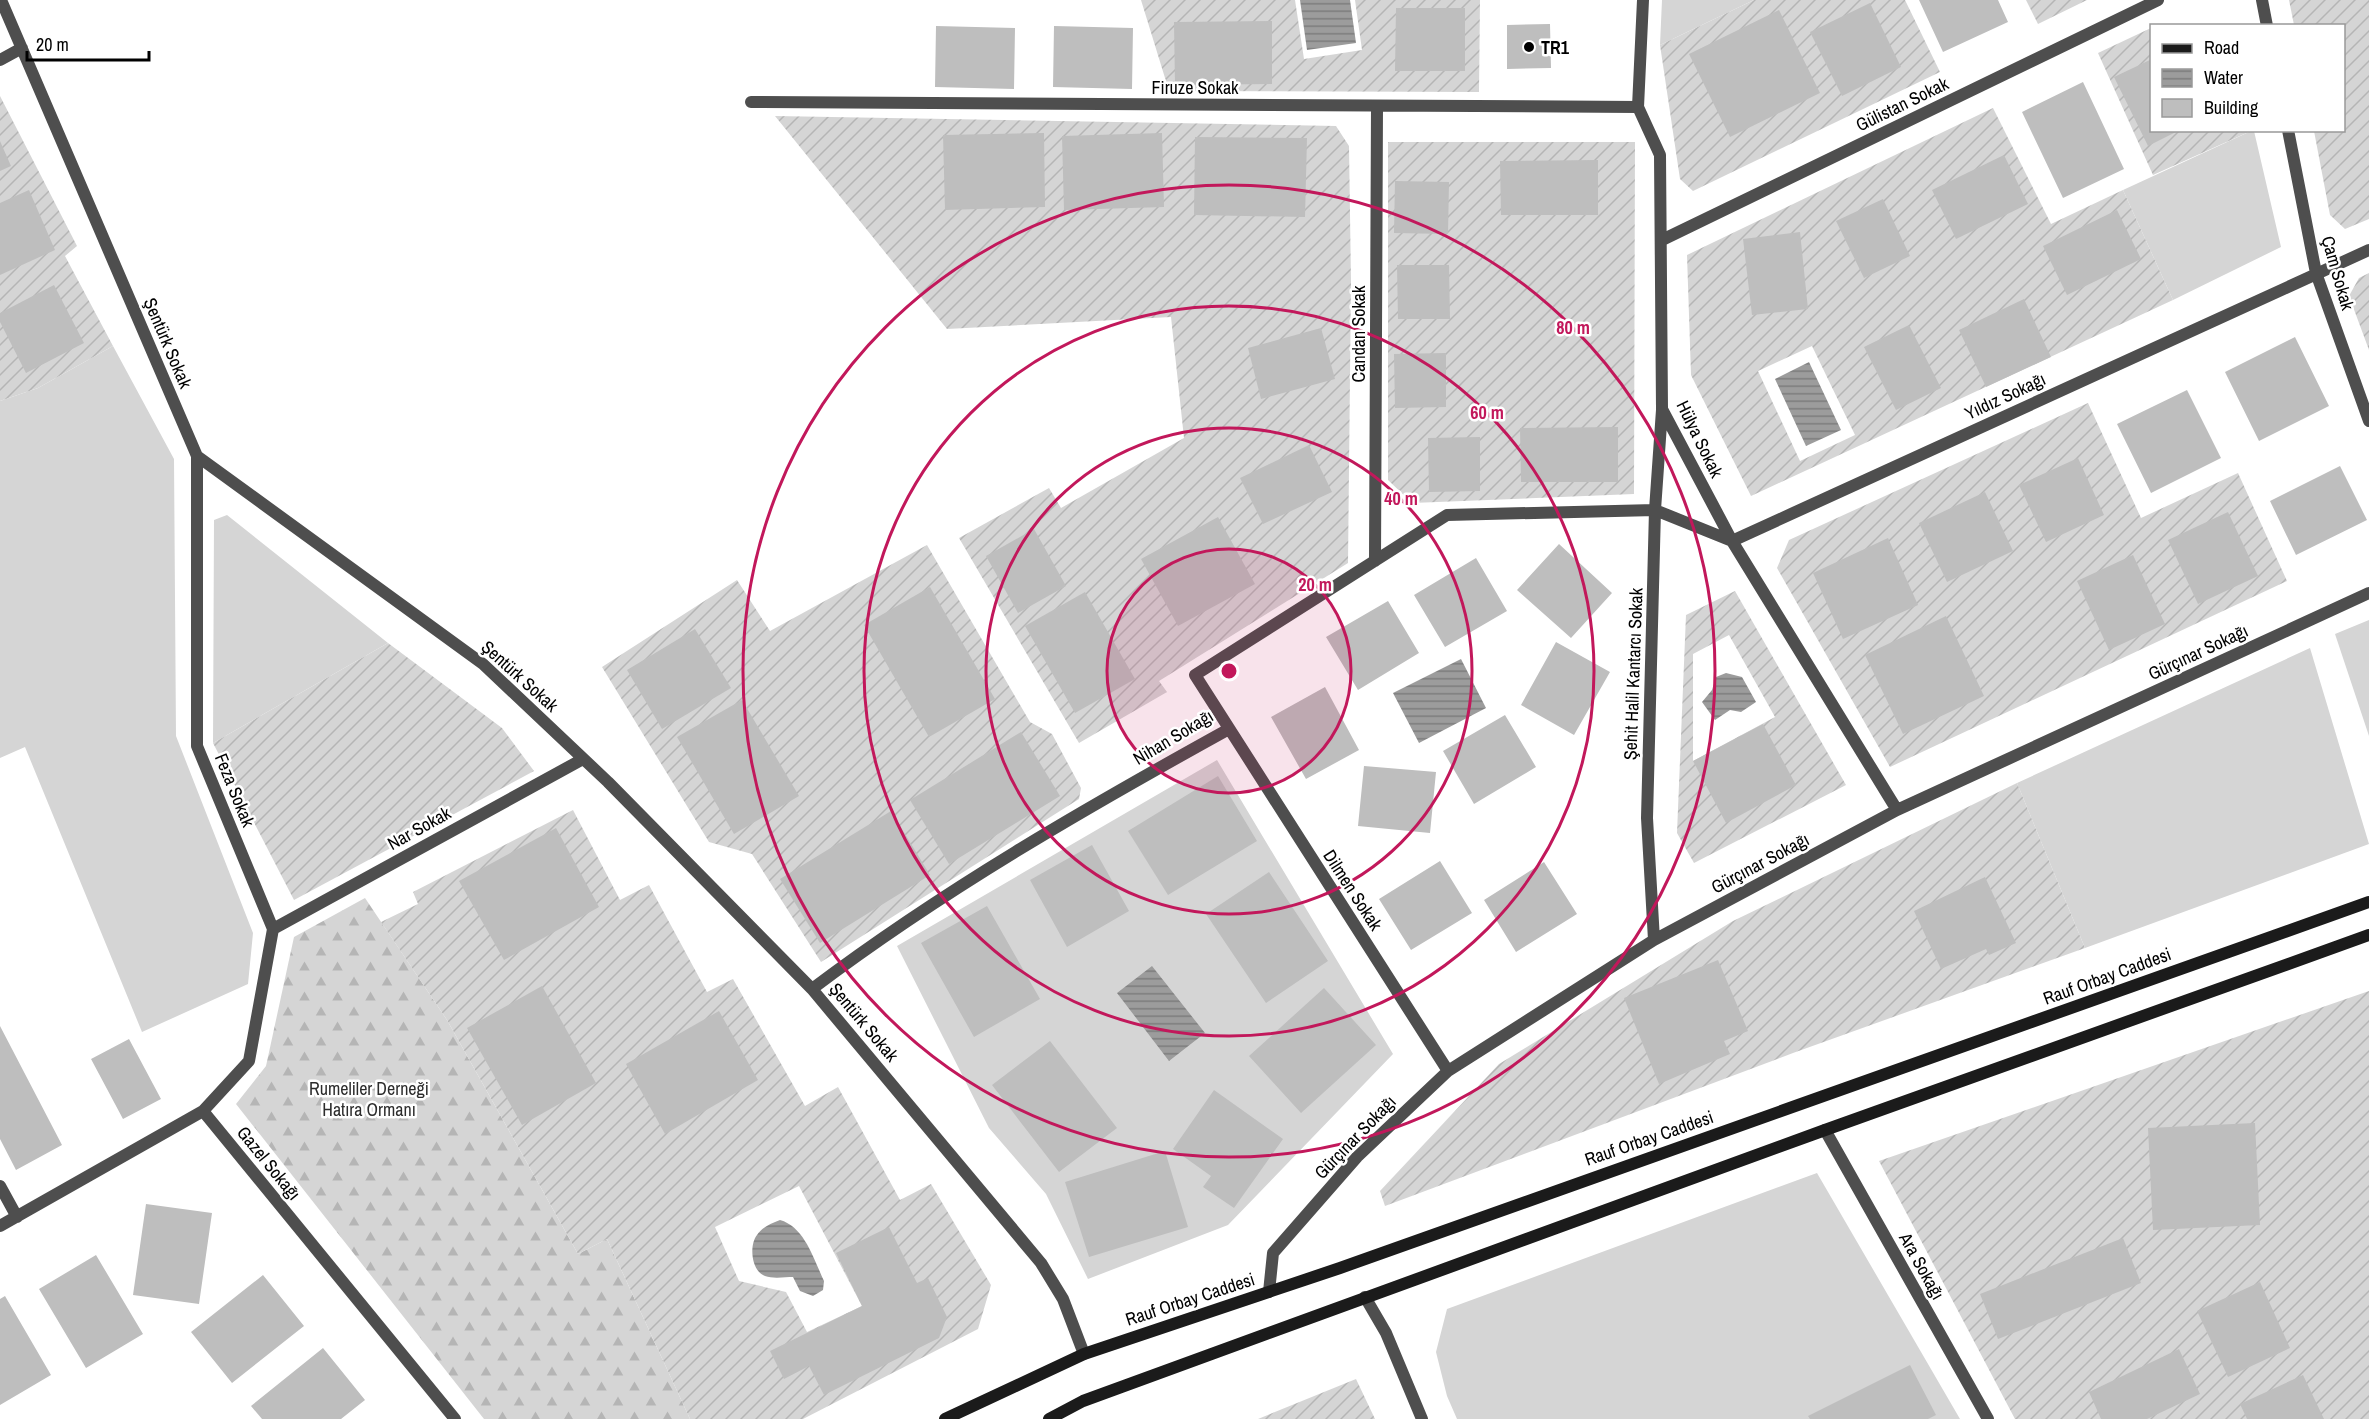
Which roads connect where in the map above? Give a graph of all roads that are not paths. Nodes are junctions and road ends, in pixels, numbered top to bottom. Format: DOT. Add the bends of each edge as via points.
graph roads {
  1 [pos="1,0"];
  2 [pos="1644,0"];
  3 [pos="2158,0"];
  4 [pos="2262,0"];
  5 [pos="2267,24"];
  6 [pos="22,48"];
  7 [pos="0,60"];
  8 [pos="751,102"];
  9 [pos="1377,106"];
  10 [pos="1638,107"];
  11 [pos="2288,132"];
  12 [pos="1662,240"];
  13 [pos="2369,250"];
  14 [pos="2316,273"];
  15 [pos="1662,409"];
  16 [pos="2369,421"];
  17 [pos="197,456"];
  18 [pos="1655,510"];
  19 [pos="1732,541"];
  20 [pos="1375,561"];
  21 [pos="2369,593"];
  22 [pos="1229,729"];
  23 [pos="583,759"];
  24 [pos="1897,810"];
  25 [pos="2369,902"];
  26 [pos="273,929"];
  27 [pos="2369,935"];
  28 [pos="1653,940"];
  29 [pos="812,989"];
  30 [pos="1448,1071"];
  31 [pos="203,1111"];
  32 [pos="1825,1130"];
  33 [pos="0,1186"];
  34 [pos="17,1217"];
  35 [pos="0,1226"];
  36 [pos="1269,1292"];
  37 [pos="1365,1297"];
  38 [pos="1084,1354"];
  39 [pos="455,1419"];
  40 [pos="945,1419"];
  41 [pos="1050,1419"];
  42 [pos="1422,1419"];
  43 [pos="1988,1419"];
  1 -- 6 [label="street, Şentürk Sokak"];
  2 -- 10 [label="street, Hülya Sokak"];
  3 -- 12 [label="street, Gülistan Sokak"];
  4 -- 5 [label="street"];
  6 -- 7 [label="street"];
  6 -- 17 [label="street, Şentürk Sokak"];
  8 -- 9 [label="street, Firuze Sokak"];
  9 -- 10 [label="street, Firuze Sokak"];
  9 -- 20 [label="street, Candan Sokak"];
  10 -- 12 [label="street, Hülya Sokak" via="1660,155"];
  11 -- 14 [label="street, Çam Sokak"];
  12 -- 15 [label="street, Hülya Sokak"];
  13 -- 14 [label="street, Yıldız Sokağı"];
  14 -- 16 [label="street, Çam Sokak"];
  14 -- 19 [label="street, Yıldız Sokağı"];
  15 -- 18 [label="street, Şehit Halil Kantarcı Sokak"];
  15 -- 19 [label="street, Hülya Sokak"];
  17 -- 23 [label="street, Şentürk Sokak" via="483,664"];
  17 -- 26 [label="street, Feza Sokak" via="197,746"];
  18 -- 19 [label="street"];
  18 -- 20 [label="street, Nihan Sokağı" via="1447,515"];
  18 -- 28 [label="street, Şehit Halil Kantarcı Sokak" via="1647,818"];
  19 -- 24 [label="street, Hülya Sokak"];
  20 -- 22 [label="street, Nihan Sokağı" via="1195,675"];
  21 -- 24 [label="street, Gürçınar Sokağı"];
  22 -- 29 [label="street, Nihan Sokağı" via="1100,800 880,938"];
  22 -- 30 [label="street, Dilmen Sokak"];
  23 -- 26 [label="street, Nar Sokak"];
  23 -- 29 [label="street, Şentürk Sokak"];
  24 -- 28 [label="street, Gürçınar Sokağı"];
  25 -- 36 [label="street, Rauf Orbay Caddesi"];
  26 -- 31 [label="street" via="249,1062"];
  27 -- 32 [label="street"];
  28 -- 30 [label="street, Gürçınar Sokağı"];
  29 -- 38 [label="street, Şentürk Sokak" via="1041,1263 1063,1299"];
  30 -- 36 [label="street, Gürçınar Sokağı" via="1358,1157 1273,1253"];
  31 -- 34 [label="street"];
  31 -- 39 [label="street, Gazel Sokağı"];
  32 -- 37 [label="street"];
  32 -- 43 [label="street, Ara Sokağı"];
  33 -- 34 [label="street"];
  34 -- 35 [label="street"];
  36 -- 38 [label="street, Rauf Orbay Caddesi"];
  37 -- 41 [label="street" via="1083,1401"];
  37 -- 42 [label="street" via="1386,1333"];
  38 -- 40 [label="street, Rauf Orbay Caddesi"];
}
